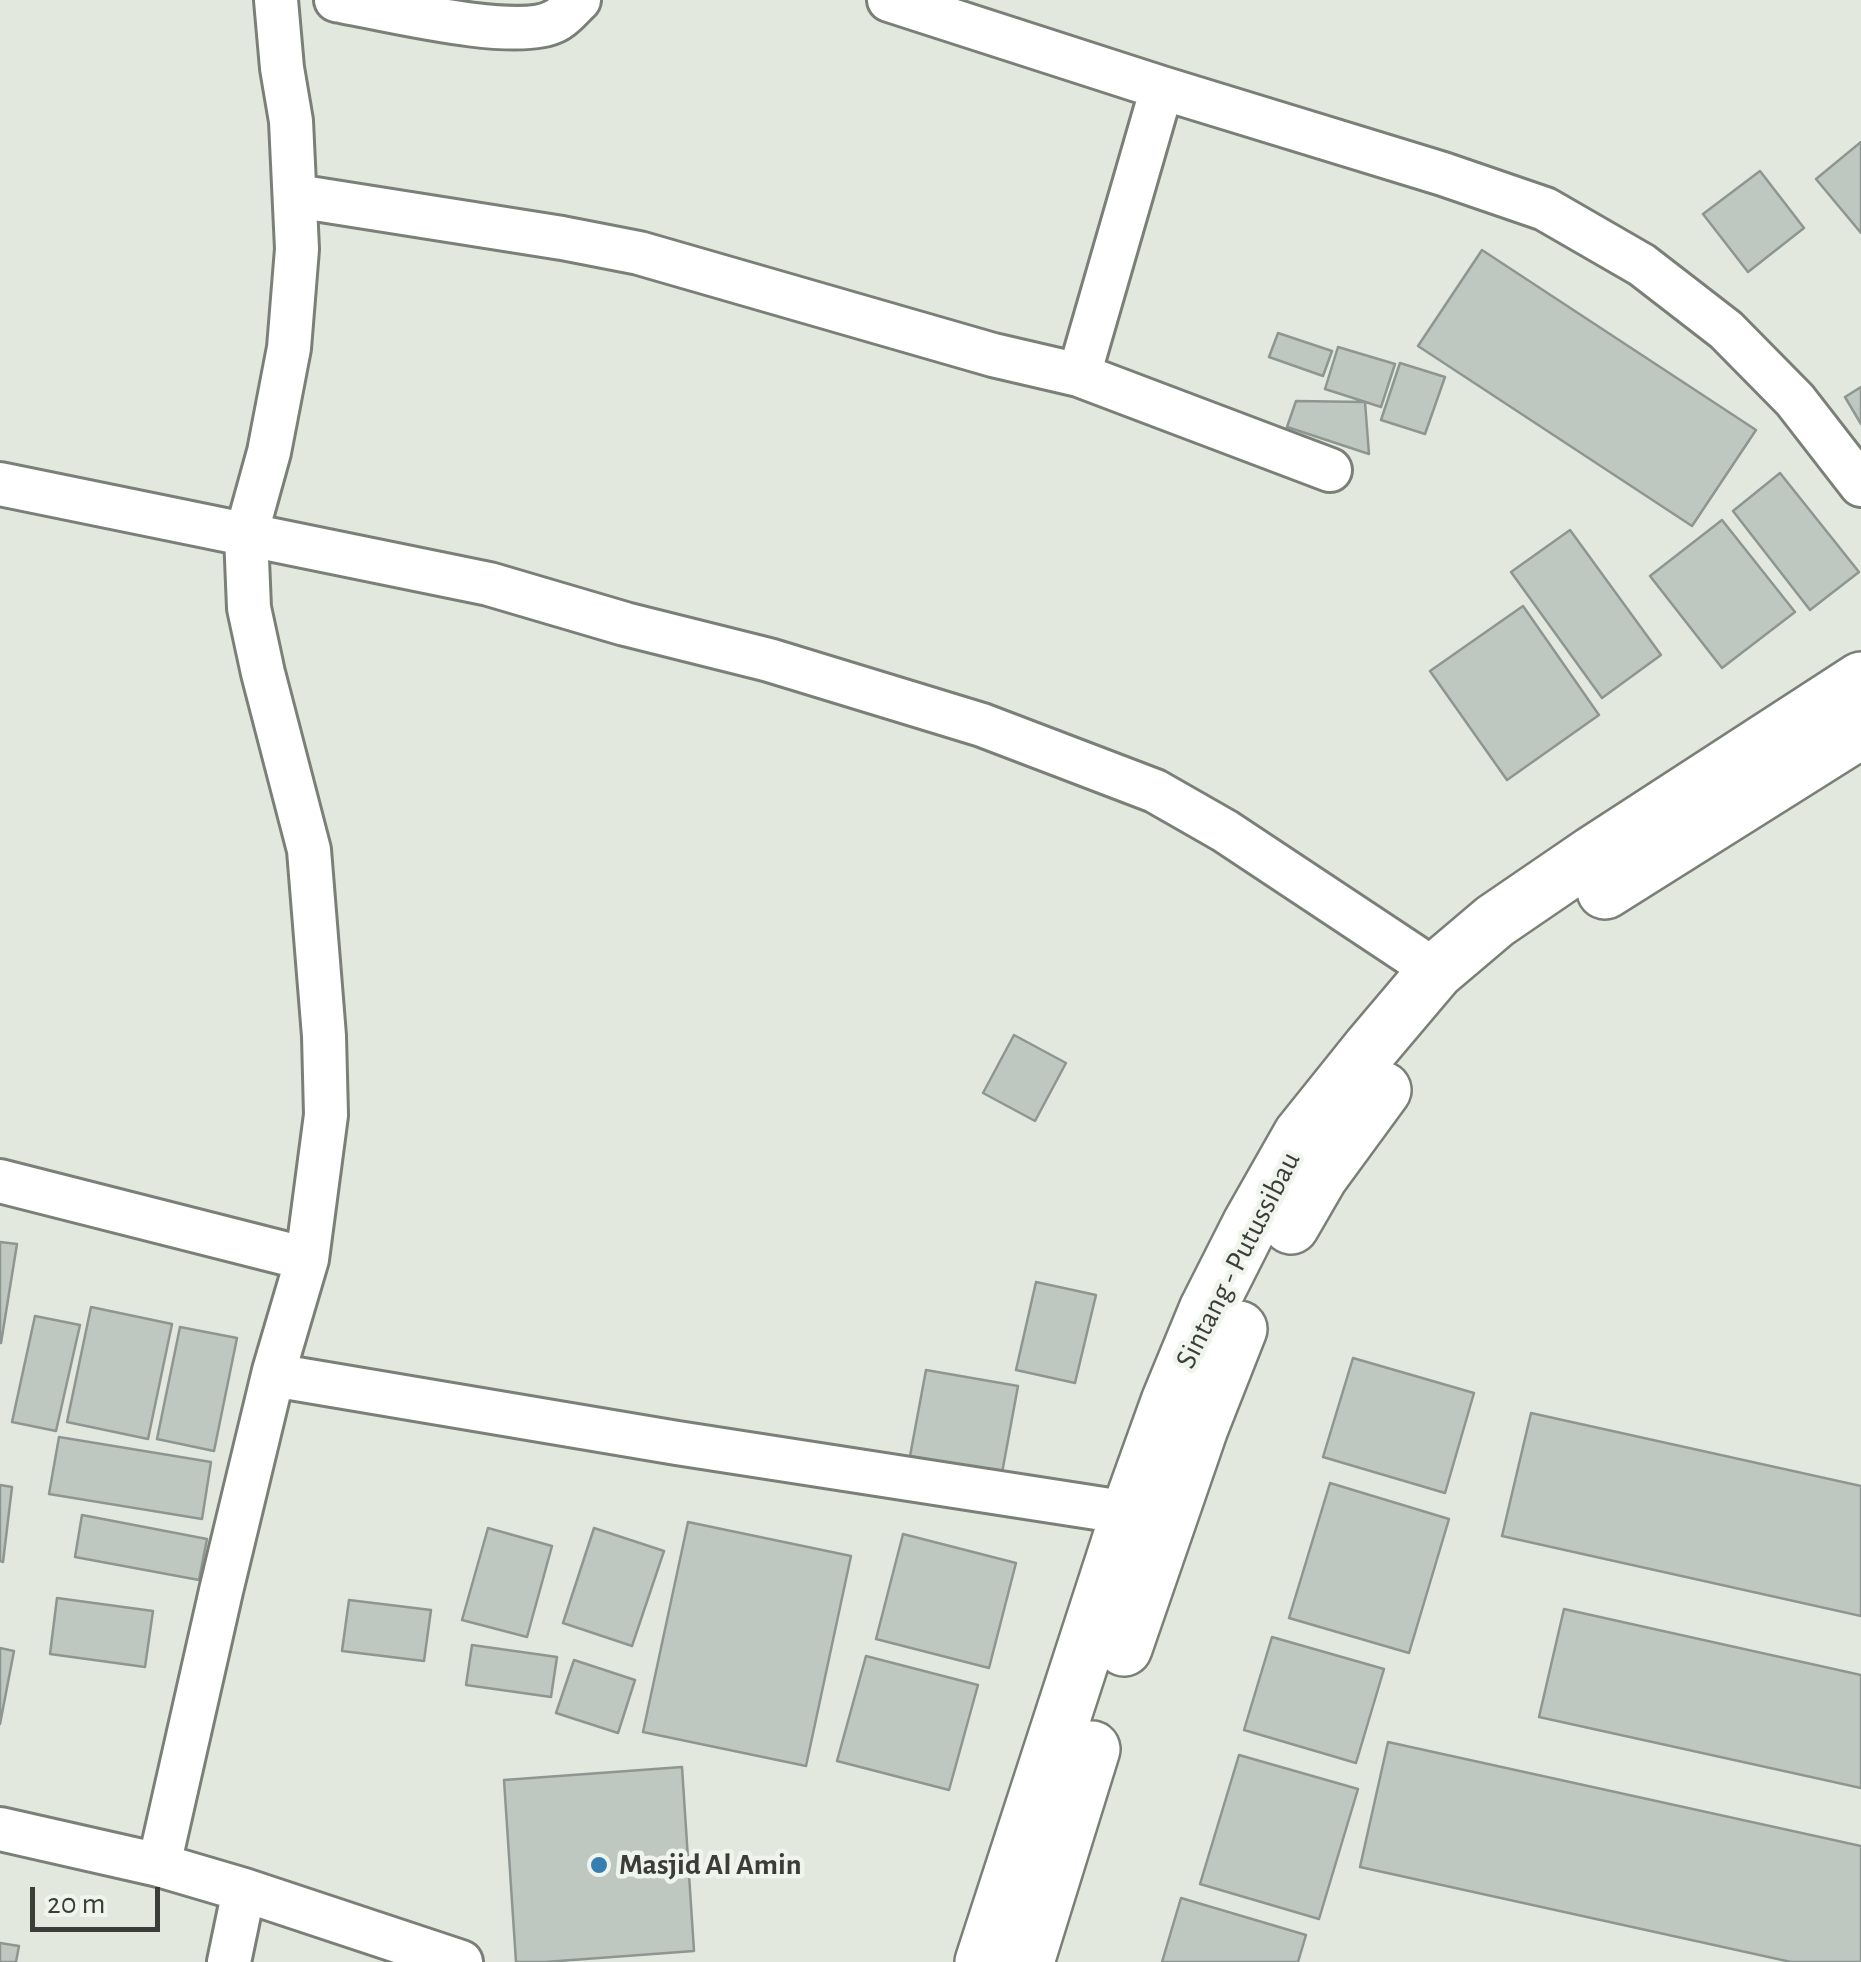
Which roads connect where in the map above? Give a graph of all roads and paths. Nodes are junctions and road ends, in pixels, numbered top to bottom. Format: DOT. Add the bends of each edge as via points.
graph roads {
  1 [pos="276,0"];
  2 [pos="336,0"];
  3 [pos="579,0"];
  4 [pos="889,0"];
  5 [pos="1162,88"];
  6 [pos="296,196"];
  7 [pos="1079,375"];
  8 [pos="1330,470"];
  9 [pos="0,484"];
  10 [pos="1861,485"];
  11 [pos="246,535"];
  12 [pos="1861,680"];
  13 [pos="1861,730"];
  14 [pos="1436,971"];
  15 [pos="0,1180"];
  16 [pos="307,1259"];
  17 [pos="274,1375"];
  18 [pos="1129,1513"];
  19 [pos="0,1829"];
  20 [pos="160,1865"];
  21 [pos="244,1890"];
  22 [pos="230,1962"];
  23 [pos="461,1962"];
  24 [pos="983,1962"];
  25 [pos="1026,1962"];
  1 -- 6 [label="street"];
  2 -- 3 [label="street" via="476,26 555,22"];
  4 -- 5 [label="street"];
  5 -- 7 [label="street"];
  5 -- 10 [label="street" via="1546,209 1642,266 1726,330 1795,400"];
  6 -- 7 [label="street" via="639,253"];
  6 -- 11 [label="street" via="289,348"];
  7 -- 8 [label="street"];
  9 -- 11 [label="street"];
  11 -- 14 [label="street" via="489,584 769,660 1067,757 1155,792 1225,830"];
  11 -- 16 [label="street" via="249,608 309,850 326,1115"];
  12 -- 14 [label="highway, Sintang - Putussibau" via="1592,854"];
  13 -- 25 [label="highway, Sintang - Putussibau" via="1518,950 1440,1022 1320,1176 1244,1314 1200,1428"];
  14 -- 18 [label="highway, Sintang - Putussibau" via="1301,1135 1251,1223 1207,1310"];
  15 -- 16 [label="street"];
  16 -- 17 [label="street"];
  17 -- 18 [label="street"];
  17 -- 20 [label="street"];
  18 -- 24 [label="highway, Sintang - Putussibau"];
  19 -- 20 [label="street"];
  20 -- 21 [label="street"];
  21 -- 22 [label="street"];
  21 -- 23 [label="street"];
}
